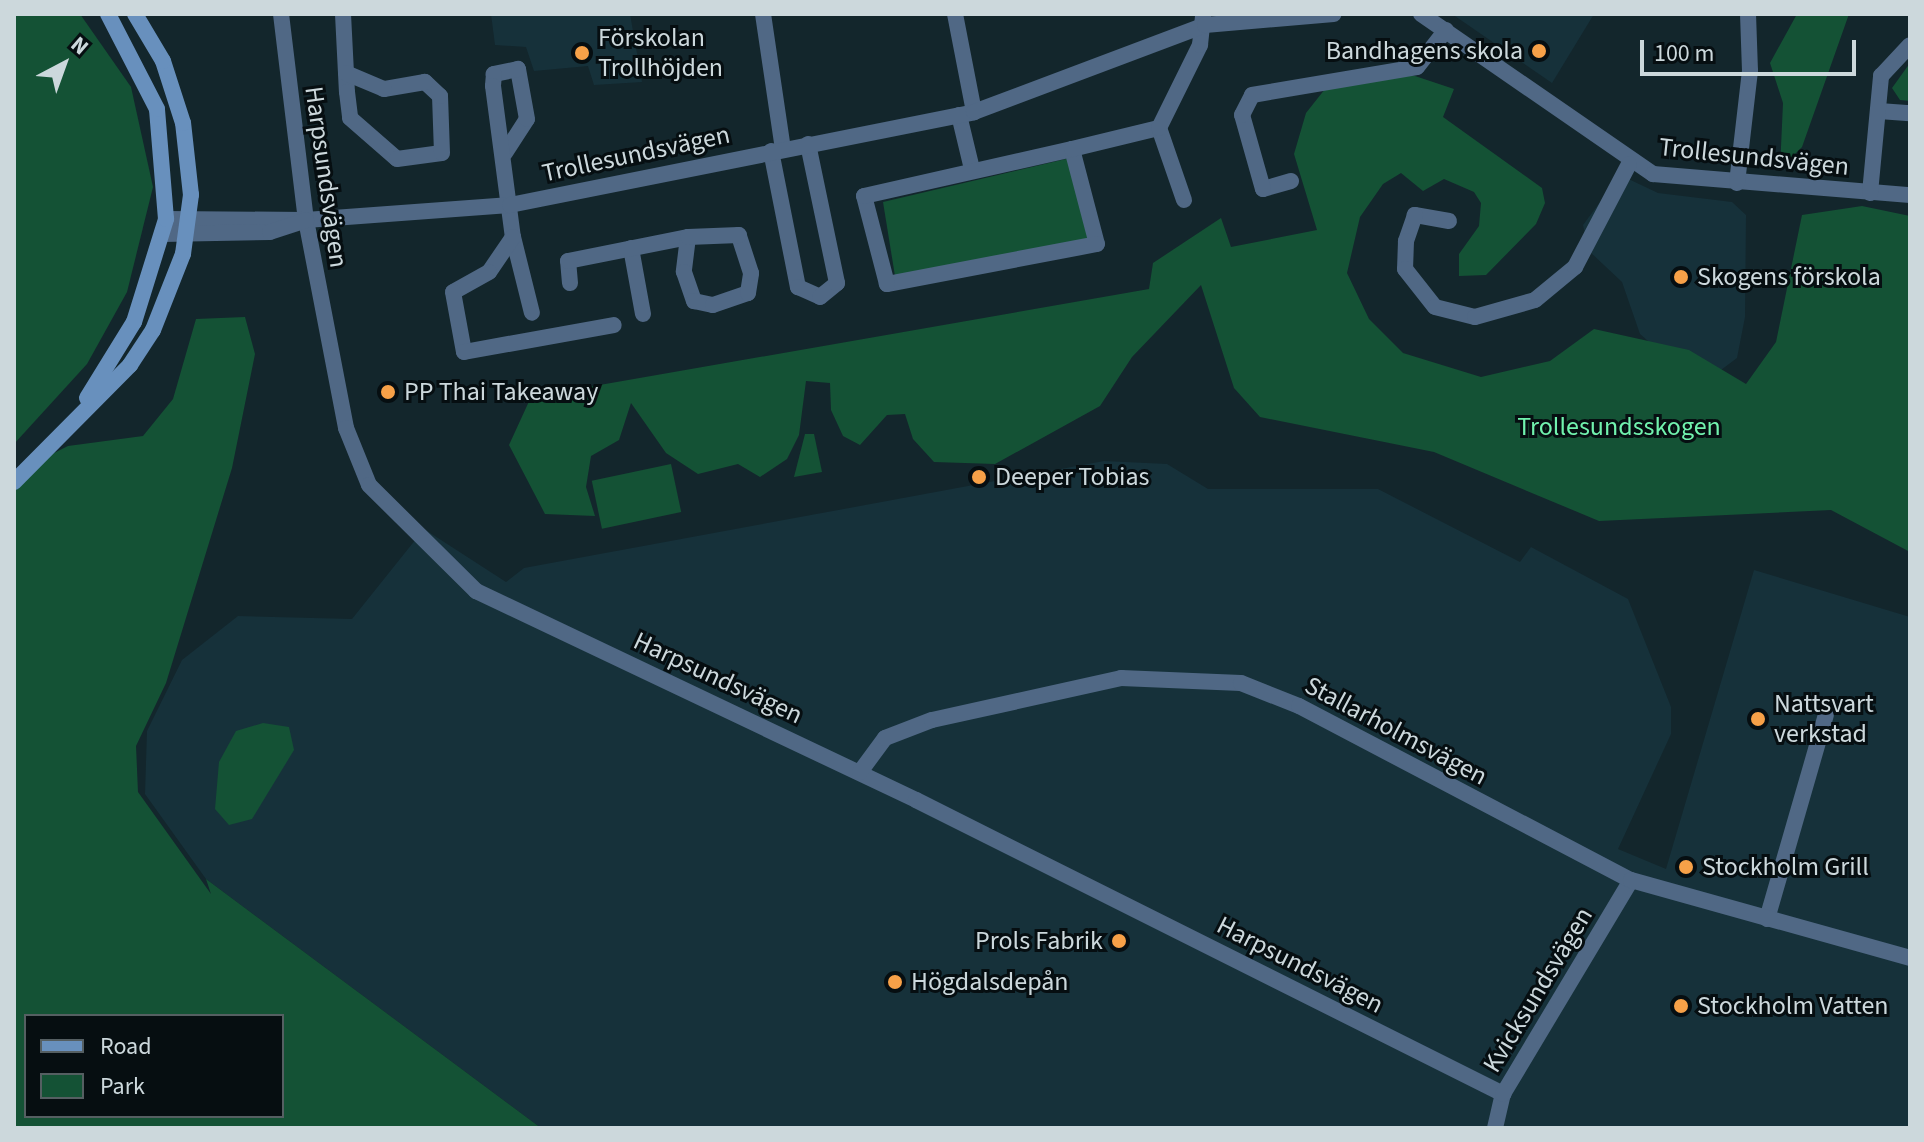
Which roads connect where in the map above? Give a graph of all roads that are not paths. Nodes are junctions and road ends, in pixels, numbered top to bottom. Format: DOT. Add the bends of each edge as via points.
graph roads {
  1 [pos="108,14"];
  2 [pos="135,14"];
  3 [pos="281,14"];
  4 [pos="343,14"];
  5 [pos="763,14"];
  6 [pos="955,14"];
  7 [pos="1334,14"];
  8 [pos="1421,14"];
  9 [pos="1748,14"];
  10 [pos="1204,20"];
  11 [pos="1446,30"];
  12 [pos="1910,45"];
  13 [pos="346,73"];
  14 [pos="1879,111"];
  15 [pos="967,113"];
  16 [pos="1910,113"];
  17 [pos="1159,128"];
  18 [pos="808,144"];
  19 [pos="1072,149"];
  20 [pos="777,150"];
  21 [pos="505,153"];
  22 [pos="1629,164"];
  23 [pos="972,169"];
  24 [pos="1291,181"];
  25 [pos="1737,183"];
  26 [pos="1870,193"];
  27 [pos="1910,195"];
  28 [pos="1184,200"];
  29 [pos="510,205"];
  30 [pos="306,220"];
  31 [pos="1449,221"];
  32 [pos="164,226"];
  33 [pos="188,227"];
  34 [pos="513,237"];
  35 [pos="688,237"];
  36 [pos="631,248"];
  37 [pos="570,283"];
  38 [pos="532,313"];
  39 [pos="643,314"];
  40 [pos="614,325"];
  41 [pos="80,409"];
  42 [pos="14,482"];
  43 [pos="1826,715"];
  44 [pos="860,772"];
  45 [pos="1631,880"];
  46 [pos="1767,919"];
  47 [pos="1910,958"];
  48 [pos="1503,1094"];
  49 [pos="1495,1128"];
  1 -- 32 [label="main road" via="157,109"];
  2 -- 33 [label="main road" via="177,99"];
  3 -- 30 [label="street, Harpsundsvägen"];
  4 -- 13 [label="street, Harpsundsvägen"];
  5 -- 20 [label="street, Trollesundsvägen"];
  6 -- 15 [label="street"];
  7 -- 10 [label="street, Trollesundsvägen"];
  8 -- 11 [label="street, Trollesundsvägen"];
  9 -- 25 [label="street" via="1750,71"];
  10 -- 15 [label="street, Trollesundsvägen"];
  10 -- 17 [label="street"];
  11 -- 22 [label="street, Trollesundsvägen"];
  11 -- 24 [label="street" via="1417,67 1252,95 1242,115 1263,189"];
  12 -- 14 [label="street" via="1881,76"];
  13 -- 13 [label="street, Harpsundsvägen" via="384,89 425,82 440,96 442,153 397,159 350,118"];
  14 -- 16 [label="street"];
  14 -- 26 [label="street"];
  15 -- 18 [label="street, Trollesundsvägen"];
  15 -- 23 [label="street"];
  17 -- 19 [label="street"];
  17 -- 28 [label="street"];
  18 -- 20 [label="street, Trollesundsvägen"];
  18 -- 20 [label="street, Trollesundsvägen" via="837,283 820,297 798,287"];
  19 -- 23 [label="street"];
  19 -- 23 [label="street" via="1097,244 887,284 864,196"];
  20 -- 29 [label="street, Trollesundsvägen"];
  21 -- 29 [label="street, Trollesundsvägen"];
  22 -- 25 [label="street, Trollesundsvägen" via="1653,174"];
  22 -- 31 [label="street" via="1575,267 1535,300 1475,317 1435,307 1405,269 1406,241 1415,215"];
  25 -- 26 [label="street, Trollesundsvägen"];
  26 -- 27 [label="street, Trollesundsvägen"];
  29 -- 30 [label="street, Trollesundsvägen"];
  29 -- 34 [label="street, Trollesundsvägen"];
  30 -- 33 [label="street, Trollesundsvägen"];
  30 -- 44 [label="street, Harpsundsvägen" via="346,428 369,485 420,542 476,591"];
  32 -- 33 [label="street, Trollesundsvägen"];
  32 -- 41 [label="main road" via="134,322"];
  33 -- 41 [label="main road" via="153,330 130,365"];
  34 -- 38 [label="street, Trollesundsvägen"];
  34 -- 40 [label="street" via="489,272 453,292 464,352"];
  35 -- 35 [label="street" via="684,272 694,301 713,305 748,293 751,273 739,235"];
  35 -- 36 [label="street"];
  36 -- 37 [label="street" via="568,261"];
  36 -- 39 [label="street"];
  41 -- 42 [label="main road"];
  43 -- 46 [label="street"];
  44 -- 45 [label="street, Stallarholmsvägen" via="885,738 932,720 1121,678 1241,683 1299,706"];
  44 -- 48 [label="street, Harpsundsvägen"];
  45 -- 46 [label="street, Stallarholmsvägen"];
  45 -- 48 [label="street, Kvicksundsvägen"];
  46 -- 47 [label="street, Stallarholmsvägen"];
  48 -- 49 [label="street, Kvicksundsvägen"];
}
